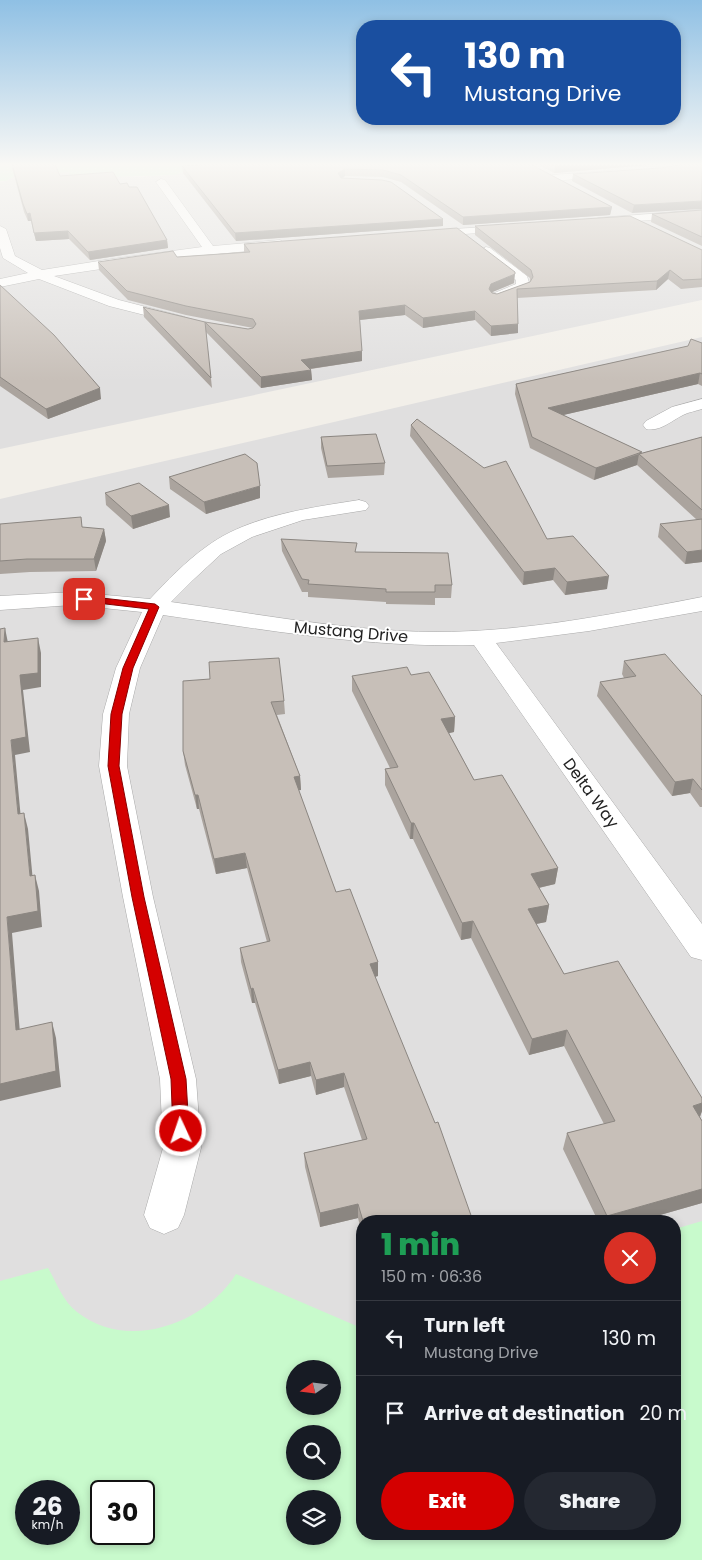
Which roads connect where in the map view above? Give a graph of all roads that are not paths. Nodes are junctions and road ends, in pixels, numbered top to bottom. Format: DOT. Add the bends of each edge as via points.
graph roads {
  1 [pos="2,237"];
  2 [pos="200,237"];
  3 [pos="467,237"];
  4 [pos="296,243"];
  5 [pos="209,249"];
  6 [pos="38,275"];
  7 [pos="0,283"];
  8 [pos="497,297"];
  9 [pos="193,323"];
  10 [pos="702,404"];
  11 [pos="652,425"];
  12 [pos="358,506"];
  13 [pos="0,603"];
  14 [pos="702,604"];
  15 [pos="155,607"];
  16 [pos="481,638"];
  17 [pos="702,948"];
  18 [pos="164,1215"];
  1 -- 6 [label="street" via="9,258"];
  2 -- 5 [label="street"];
  3 -- 8 [label="street" via="522,279 523,286"];
  4 -- 5 [label="street"];
  5 -- 6 [label="street"];
  6 -- 7 [label="street"];
  6 -- 9 [label="street" via="94,297"];
  10 -- 11 [label="street" via="678,411"];
  12 -- 15 [label="street" via="300,515 245,533 214,550"];
  13 -- 15 [label="street, Mustang Drive" via="84,599"];
  14 -- 16 [label="street, Mustang Drive" via="564,630"];
  15 -- 16 [label="street, Mustang Drive" via="345,634"];
  15 -- 18 [label="street" via="128,668 116,714 113,766 178,1079 182,1148"];
  16 -- 17 [label="street, Delta Way"];
}
